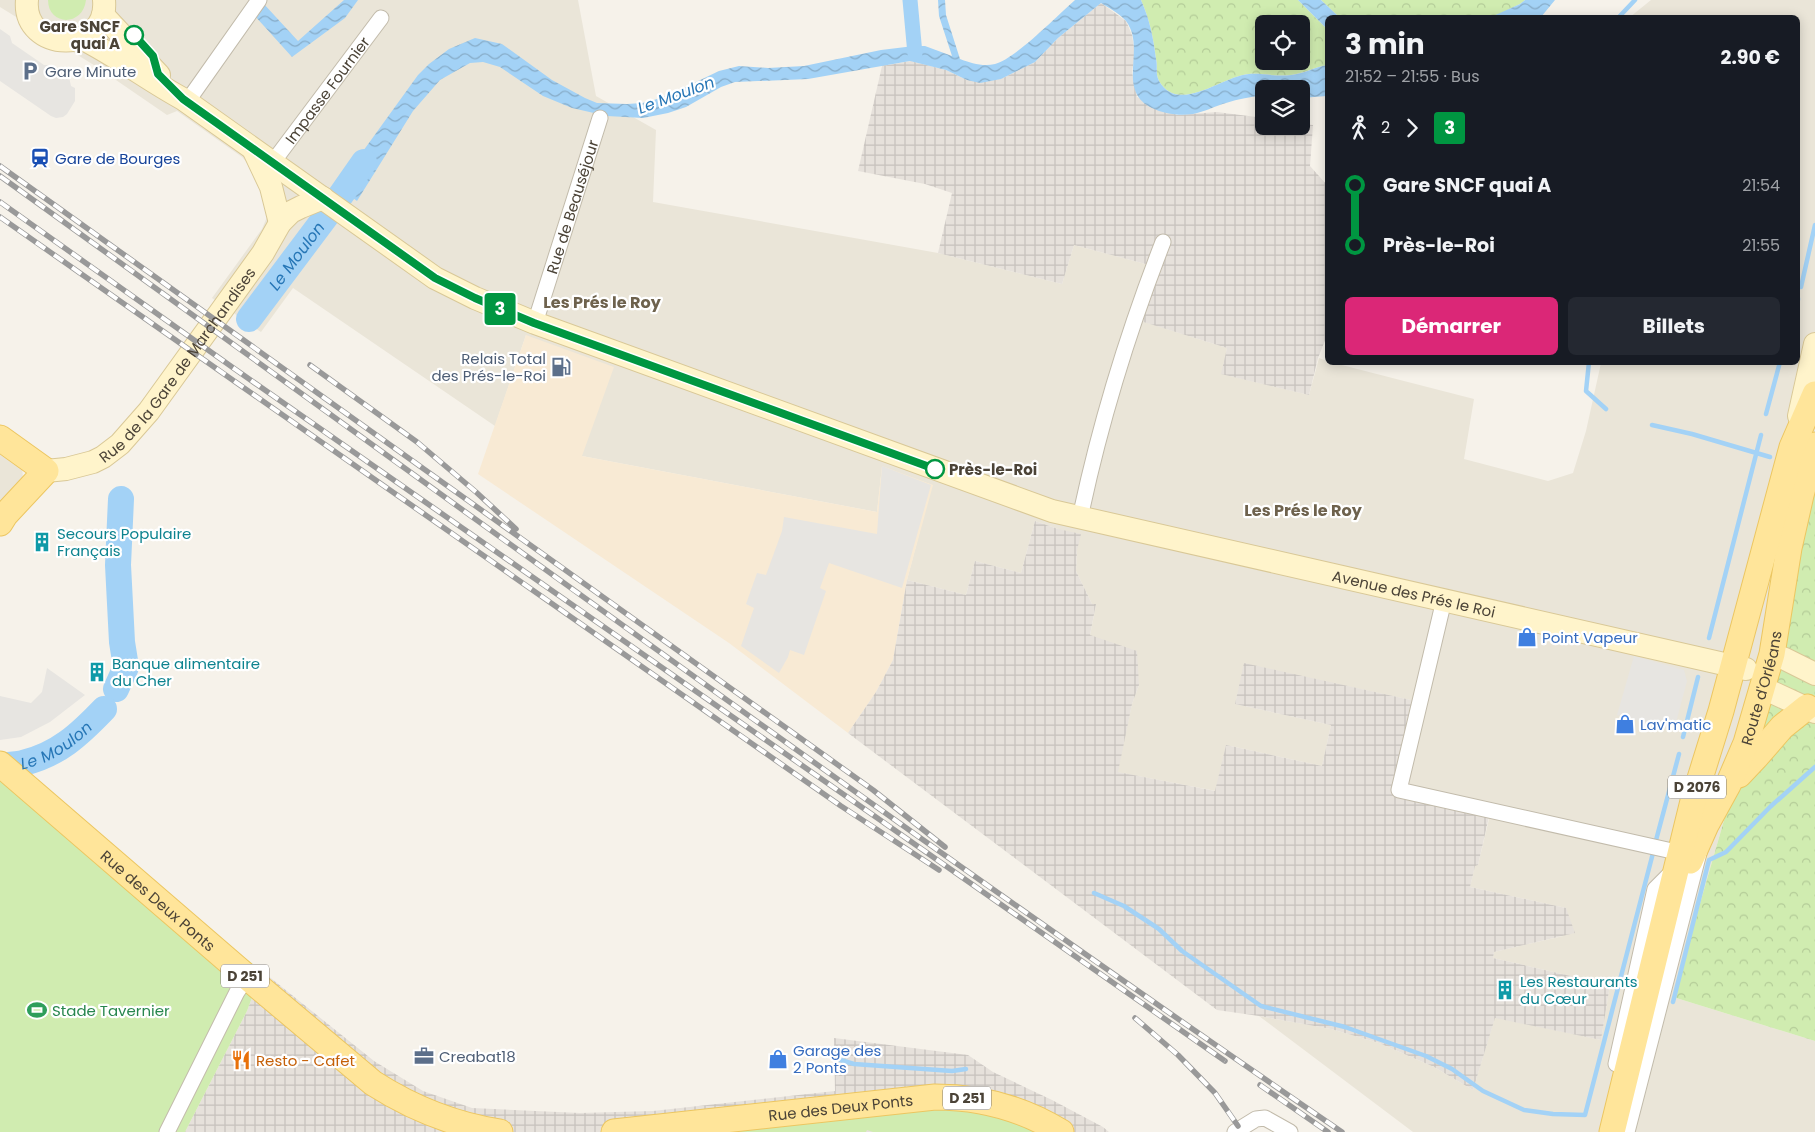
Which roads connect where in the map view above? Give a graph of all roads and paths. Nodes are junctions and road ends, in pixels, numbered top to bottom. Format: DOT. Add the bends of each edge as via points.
graph roads {
  1 [pos="260,0"];
  2 [pos="25,1"];
  3 [pos="105,12"];
  4 [pos="381,18"];
  5 [pos="82,38"];
  6 [pos="158,80"];
  7 [pos="185,100"];
  8 [pos="600,118"];
  9 [pos="253,148"];
  10 [pos="279,167"];
  11 [pos="323,198"];
  12 [pos="286,217"];
  13 [pos="1163,242"];
  14 [pos="534,323"];
  15 [pos="1815,344"];
  16 [pos="1815,394"];
  17 [pos="0,438"];
  18 [pos="1809,445"];
  19 [pos="46,471"];
  20 [pos="1080,518"];
  21 [pos="0,522"];
  22 [pos="1444,600"];
  23 [pos="1772,654"];
  24 [pos="1740,667"];
  25 [pos="1815,674"];
  26 [pos="1763,688"];
  27 [pos="1811,710"];
  28 [pos="8,771"];
  29 [pos="1728,785"];
  30 [pos="1706,825"];
  31 [pos="1679,860"];
  32 [pos="1667,911"];
  33 [pos="247,978"];
  34 [pos="167,1132"];
  35 [pos="500,1132"];
  36 [pos="614,1132"];
  37 [pos="1061,1132"];
  38 [pos="1235,1132"];
  39 [pos="1290,1132"];
  40 [pos="1601,1132"];
  41 [pos="1612,1132"];
  42 [pos="1627,1132"];
  1 -- 7 [label="street"];
  2 -- 5 [label="main road" via="31,21 43,34 60,41"];
  3 -- 5 [label="main road" via="91,33"];
  3 -- 6 [label="main road, Avenue des Prés le Roi"];
  4 -- 10 [label="street, Impasse Fournier"];
  5 -- 6 [label="main road, Avenue des Prés le Roi"];
  6 -- 7 [label="main road, Avenue des Prés le Roi"];
  7 -- 9 [label="main road, Avenue des Prés le Roi"];
  8 -- 14 [label="street, Rue de Beauséjour"];
  9 -- 10 [label="main road, Avenue des Prés le Roi"];
  9 -- 12 [label="main road"];
  10 -- 11 [label="main road, Avenue des Prés le Roi"];
  10 -- 12 [label="main road" via="291,197"];
  11 -- 12 [label="main road"];
  11 -- 14 [label="main road, Avenue des Prés le Roi" via="435,278"];
  12 -- 19 [label="main road, Rue de la Gare de Marchandises" via="264,253 133,431 112,451 93,462"];
  13 -- 20 [label="street" via="1104,416"];
  14 -- 20 [label="main road, Avenue des Prés le Roi" via="1052,511"];
  15 -- 18 [label="main road"];
  16 -- 18 [label="main road, D 2076"];
  17 -- 19 [label="main road"];
  18 -- 23 [label="main road, Route d'Orléans / D 2076"];
  18 -- 24 [label="main road, Route d'Orléans / D 2076" via="1744,628"];
  19 -- 21 [label="main road"];
  20 -- 22 [label="main road, Avenue des Prés le Roi"];
  22 -- 24 [label="main road, Avenue des Prés le Roi"];
  22 -- 31 [label="street" via="1399,790"];
  23 -- 24 [label="main road"];
  23 -- 25 [label="main road"];
  23 -- 26 [label="main road, Route d'Orléans / D 2076"];
  24 -- 26 [label="main road"];
  24 -- 30 [label="main road, D 2076" via="1747,691 1744,710"];
  24 -- 31 [label="main road, Route d'Orléans / D 2076" via="1721,711 1693,801"];
  26 -- 27 [label="main road"];
  26 -- 29 [label="main road, Route d'Orléans / D 2076" via="1746,743"];
  27 -- 29 [label="main road, D 2076" via="1782,727"];
  28 -- 33 [label="main road, Rue des Deux Ponts / D 251"];
  29 -- 30 [label="main road, Route d'Orléans / D 2076"];
  30 -- 32 [label="main road, Route d'Orléans / D 2076"];
  30 -- 42 [label="street"];
  31 -- 32 [label="main road, Route d'Orléans / D 2076"];
  31 -- 40 [label="street" via="1655,889"];
  32 -- 41 [label="main road, Route d'Orléans / D 2076"];
  33 -- 34 [label="street"];
  33 -- 35 [label="main road, Rue des Deux Ponts / D 251" via="361,1075 392,1095 454,1122"];
  36 -- 37 [label="main road, Rue des Deux Ponts / D 251" via="935,1097 999,1105 1035,1117"];
  38 -- 39 [label="street" via="1256,1119 1265,1118"];
}
